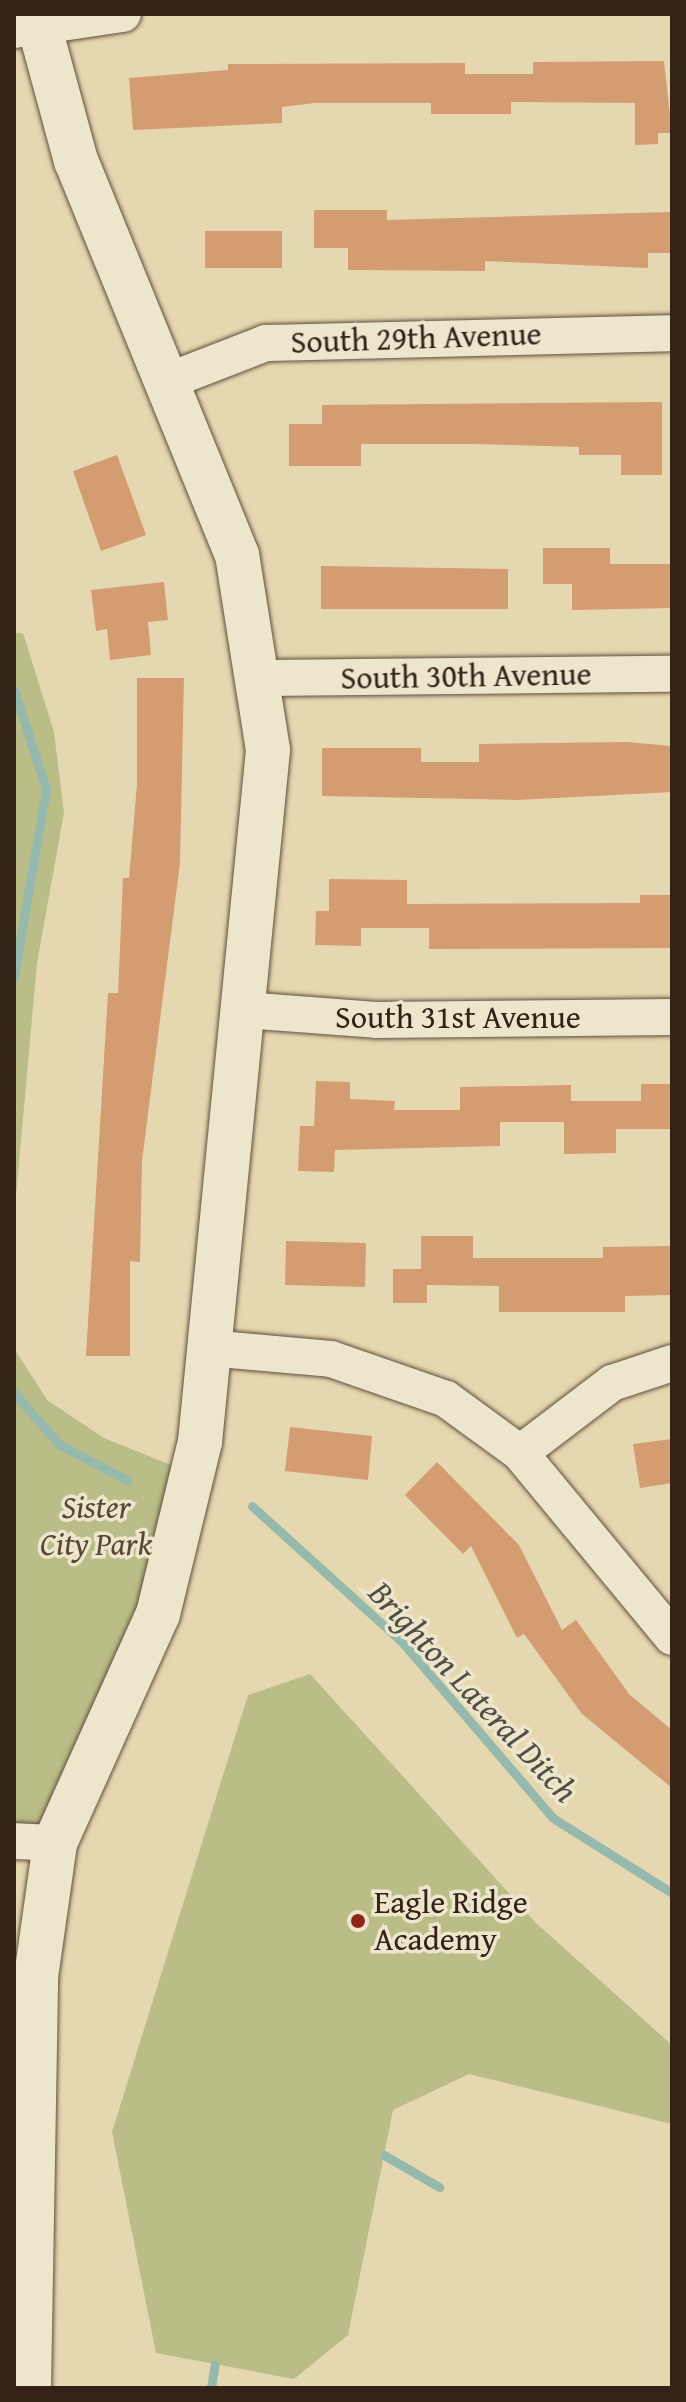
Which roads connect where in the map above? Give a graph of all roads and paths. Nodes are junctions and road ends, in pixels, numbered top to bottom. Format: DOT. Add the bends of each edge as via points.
graph roads {
  1 [pos="123,14"];
  2 [pos="29,24"];
  3 [pos="672,333"];
  4 [pos="168,381"];
  5 [pos="672,674"];
  6 [pos="261,678"];
  7 [pos="244,1010"];
  8 [pos="672,1017"];
  9 [pos="208,1348"];
  10 [pos="672,1363"];
  11 [pos="520,1453"];
  12 [pos="672,1637"];
  13 [pos="35,1842"];
  14 [pos="29,2388"];
  1 -- 2 [label="street"];
  2 -- 4 [label="street" via="76,161"];
  3 -- 4 [label="street, South 29th Avenue" via="266,343"];
  4 -- 6 [label="street" via="237,555"];
  5 -- 6 [label="street, South 30th Avenue"];
  6 -- 7 [label="street" via="266,821"];
  7 -- 8 [label="street, South 31st Avenue" via="376,1020"];
  7 -- 9 [label="street"];
  9 -- 11 [label="street" via="378,1371 446,1399"];
  9 -- 13 [label="street" via="200,1442 158,1614"];
  10 -- 11 [label="street" via="612,1383"];
  11 -- 12 [label="street"];
  13 -- 14 [label="street"];
}
